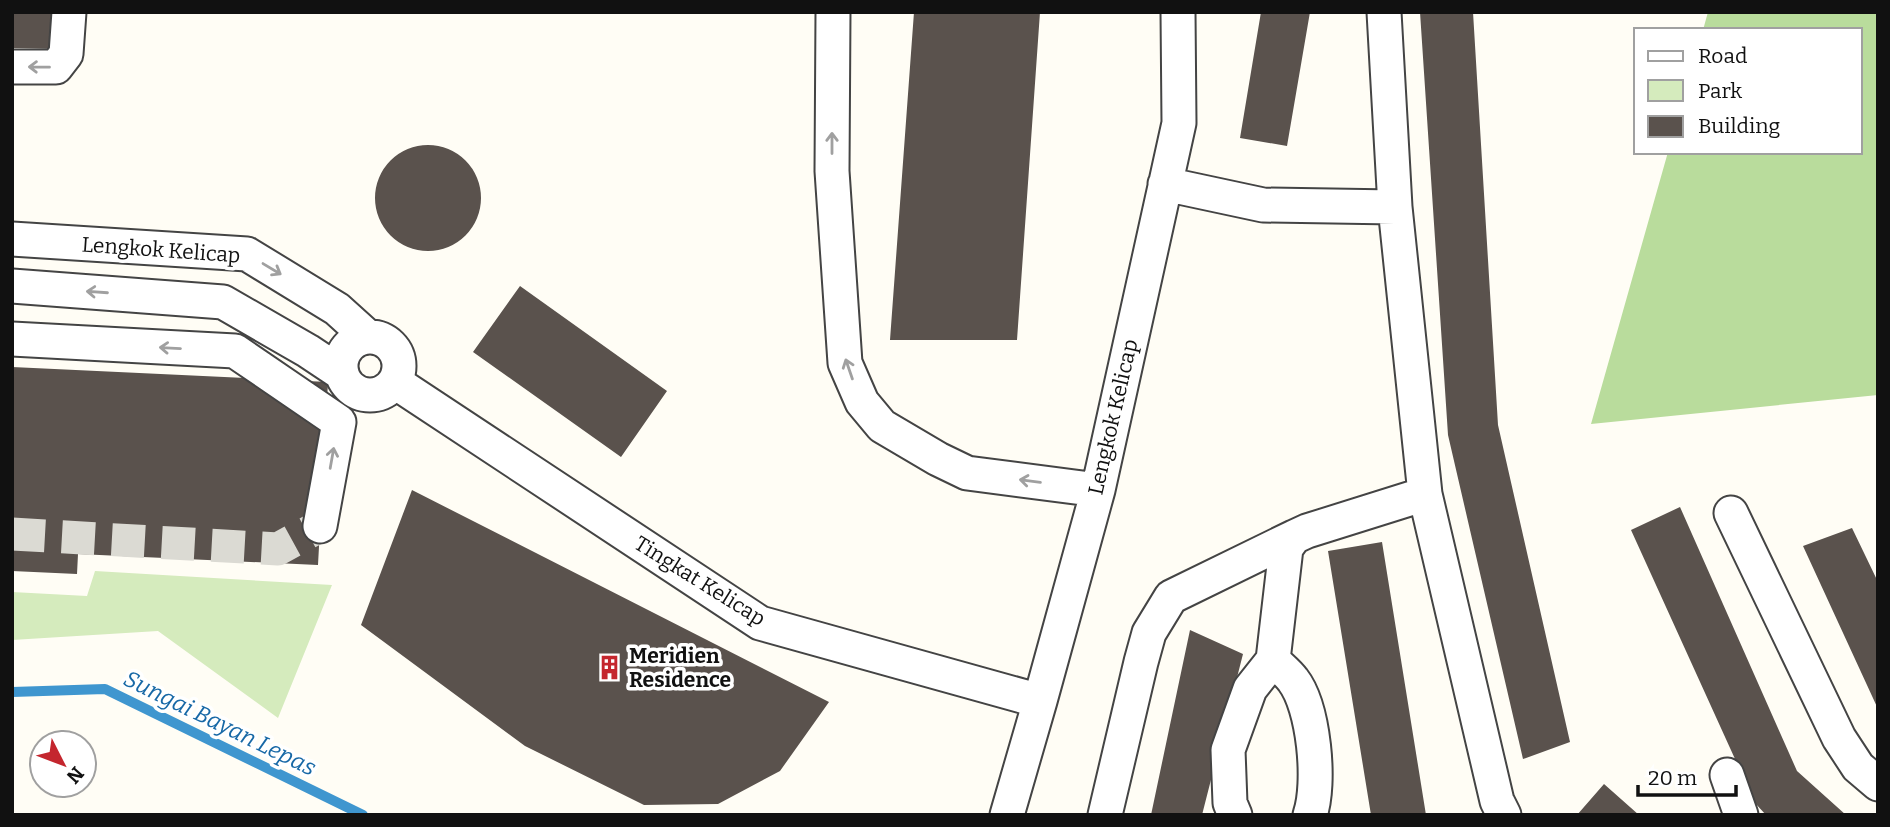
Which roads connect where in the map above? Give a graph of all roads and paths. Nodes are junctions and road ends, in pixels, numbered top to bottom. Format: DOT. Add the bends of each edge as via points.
graph roads {
  1 [pos="69,12"];
  2 [pos="833,12"];
  3 [pos="1178,12"];
  4 [pos="1384,12"];
  5 [pos="12,66"];
  6 [pos="1165,184"];
  7 [pos="1395,207"];
  8 [pos="12,239"];
  9 [pos="12,286"];
  10 [pos="368,337"];
  11 [pos="12,339"];
  12 [pos="341,373"];
  13 [pos="394,383"];
  14 [pos="1098,490"];
  15 [pos="1425,494"];
  16 [pos="1731,513"];
  17 [pos="320,526"];
  18 [pos="1294,537"];
  19 [pos="1273,660"];
  20 [pos="1040,701"];
  21 [pos="1727,775"];
  22 [pos="1878,785"];
  23 [pos="1007,815"];
  24 [pos="1105,815"];
  25 [pos="1235,815"];
  26 [pos="1310,815"];
  27 [pos="1504,815"];
  28 [pos="1741,815"];
  1 -- 5 [label="street, one-way" via="66,54 56,67"];
  14 -- 2 [label="street, one-way" via="967,473 882,426 862,402 845,363 832,171"];
  3 -- 6 [label="street, Lengkok Kelicap" via="1179,123"];
  4 -- 7 [label="street"];
  6 -- 7 [label="street" via="1263,205"];
  6 -- 14 [label="street, Lengkok Kelicap"];
  7 -- 15 [label="street"];
  8 -- 10 [label="street, Lengkok Kelicap, one-way" via="247,254 337,309"];
  12 -- 9 [label="street, one-way" via="223,302"];
  10 -- 12 [label="street" via="353,342 343,356"];
  10 -- 13 [label="street" via="384,340 396,351 400,367"];
  17 -- 11 [label="street, one-way" via="339,422 235,351"];
  12 -- 13 [label="street" via="350,388 365,395 382,393"];
  13 -- 20 [label="street, Tingkat Kelicap" via="760,623"];
  14 -- 20 [label="street, Lengkok Kelicap"];
  15 -- 18 [label="street"];
  15 -- 27 [label="street" via="1497,802"];
  16 -- 22 [label="street" via="1839,738 1858,767"];
  18 -- 19 [label="street" via="1286,548"];
  18 -- 24 [label="street" via="1171,597 1149,634"];
  19 -- 25 [label="street" via="1250,689 1228,750 1230,803"];
  19 -- 26 [label="street" via="1294,680 1305,702 1316,759"];
  20 -- 23 [label="street, Lengkok Kelicap"];
  21 -- 28 [label="street"];
}
